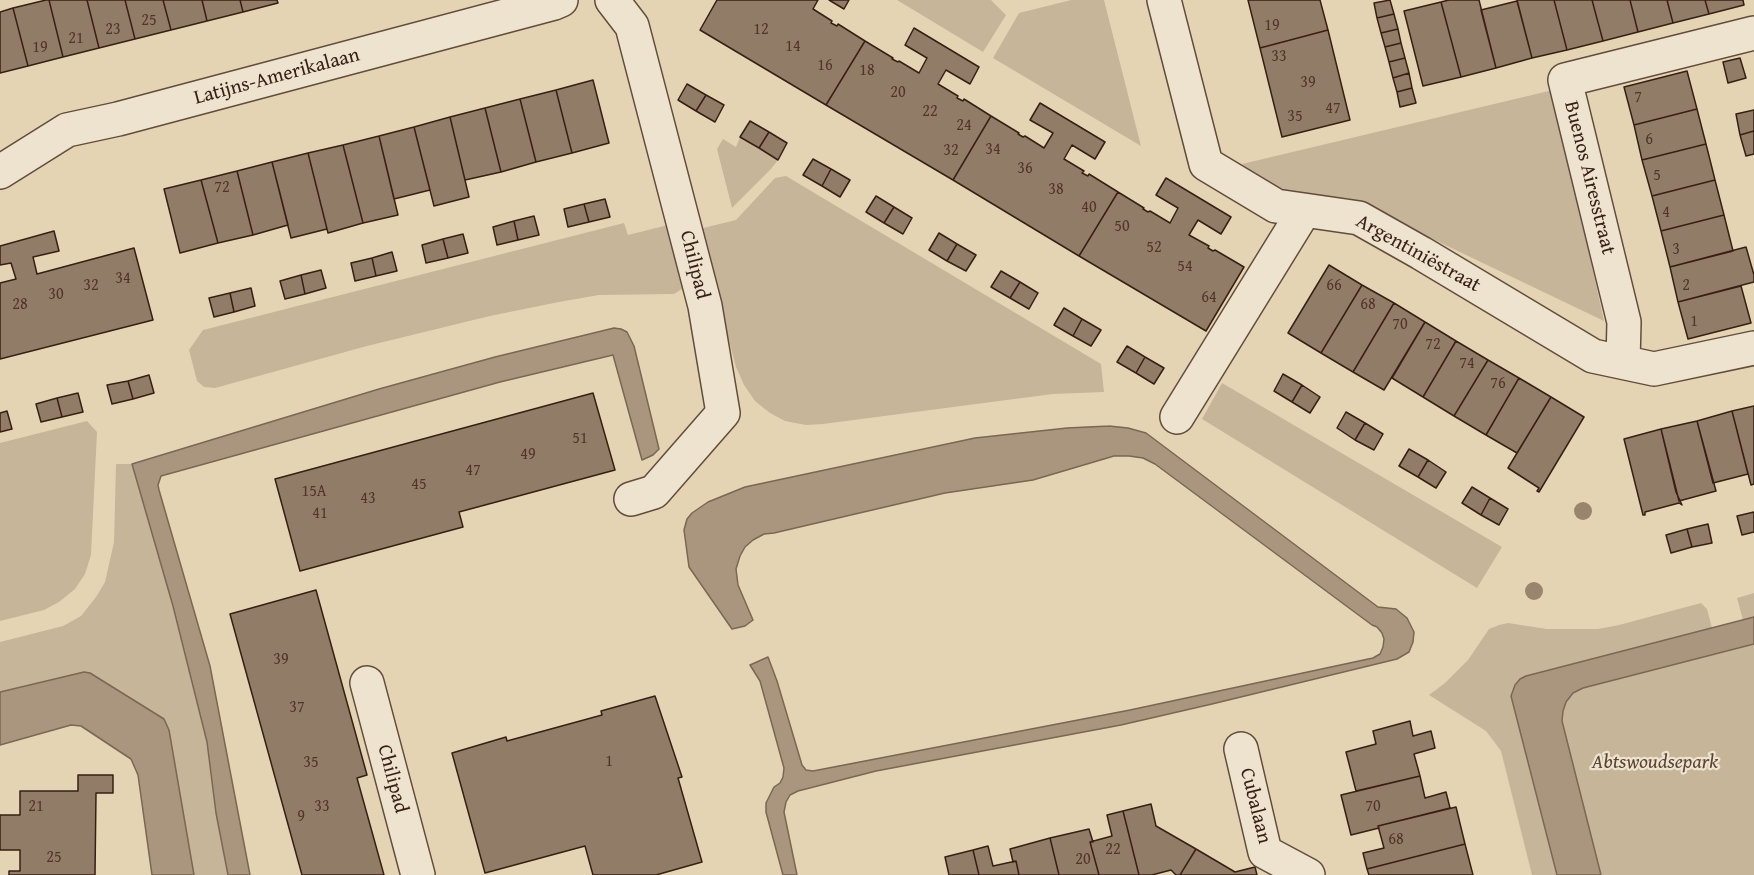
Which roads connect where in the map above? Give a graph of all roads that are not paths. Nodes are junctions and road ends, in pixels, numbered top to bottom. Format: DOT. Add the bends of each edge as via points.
graph roads {
  1 [pos="561,0"];
  2 [pos="612,0"];
  3 [pos="1164,0"];
  4 [pos="1754,33"];
  5 [pos="0,172"];
  6 [pos="1304,211"];
  7 [pos="1754,348"];
  8 [pos="1623,362"];
  9 [pos="1178,417"];
  10 [pos="631,499"];
  11 [pos="367,683"];
  12 [pos="1240,749"];
  13 [pos="418,875"];
  14 [pos="1308,875"];
  1 -- 5 [label="street, Latijns-Amerikalaan" via="67,130"];
  2 -- 10 [label="street, Chilipad" via="632,26 705,306 723,413 654,492"];
  3 -- 6 [label="street, Argentiniëstraat" via="1206,164 1276,206"];
  4 -- 8 [label="street, Buenos Airesstraat" via="1565,80 1624,322"];
  6 -- 8 [label="street, Argentiniëstraat" via="1359,218 1593,356"];
  6 -- 9 [label="street"];
  7 -- 8 [label="street, Argentiniëstraat" via="1654,369"];
  11 -- 13 [label="street, Chilipad"];
  12 -- 14 [label="street, Cubalaan" via="1265,852"];
}
